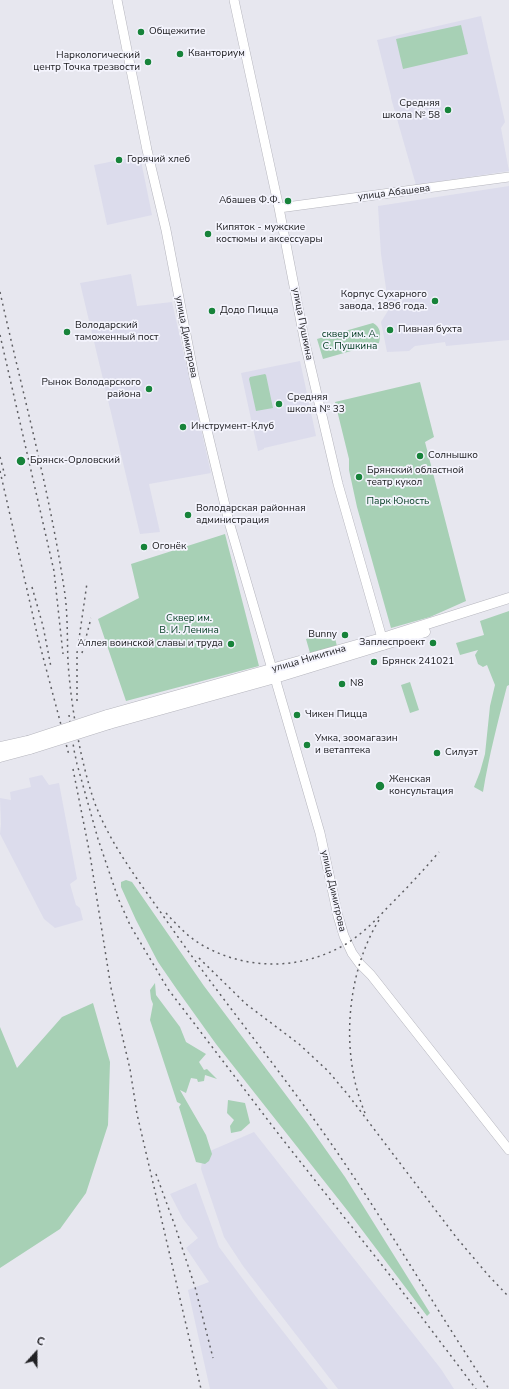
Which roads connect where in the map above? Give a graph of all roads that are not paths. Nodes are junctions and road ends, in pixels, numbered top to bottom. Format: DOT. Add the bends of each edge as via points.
graph roads {
  1 [pos="118,0"];
  2 [pos="234,0"];
  3 [pos="509,177"];
  4 [pos="279,208"];
  5 [pos="509,598"];
  6 [pos="509,605"];
  7 [pos="383,642"];
  8 [pos="274,674"];
  9 [pos="29,745"];
  10 [pos="0,748"];
  11 [pos="0,757"];
  12 [pos="509,1150"];
  1 -- 8 [label="main road, улица Димитрова" via="194,376 229,522"];
  2 -- 4 [label="main road, улица Пушкина"];
  3 -- 4 [label="main road, улица Абашева"];
  4 -- 7 [label="main road, улица Пушкина" via="305,343 336,476"];
  5 -- 7 [label="main road, улица Никитина"];
  6 -- 7 [label="main road, улица Никитина"];
  7 -- 8 [label="main road, улица Никитина"];
  8 -- 9 [label="main road, улица Никитина, bridge" via="164,698"];
  8 -- 12 [label="main road, улица Димитрова" via="320,833 338,916 352,954"];
  9 -- 10 [label="main road"];
  9 -- 11 [label="main road"];
}
